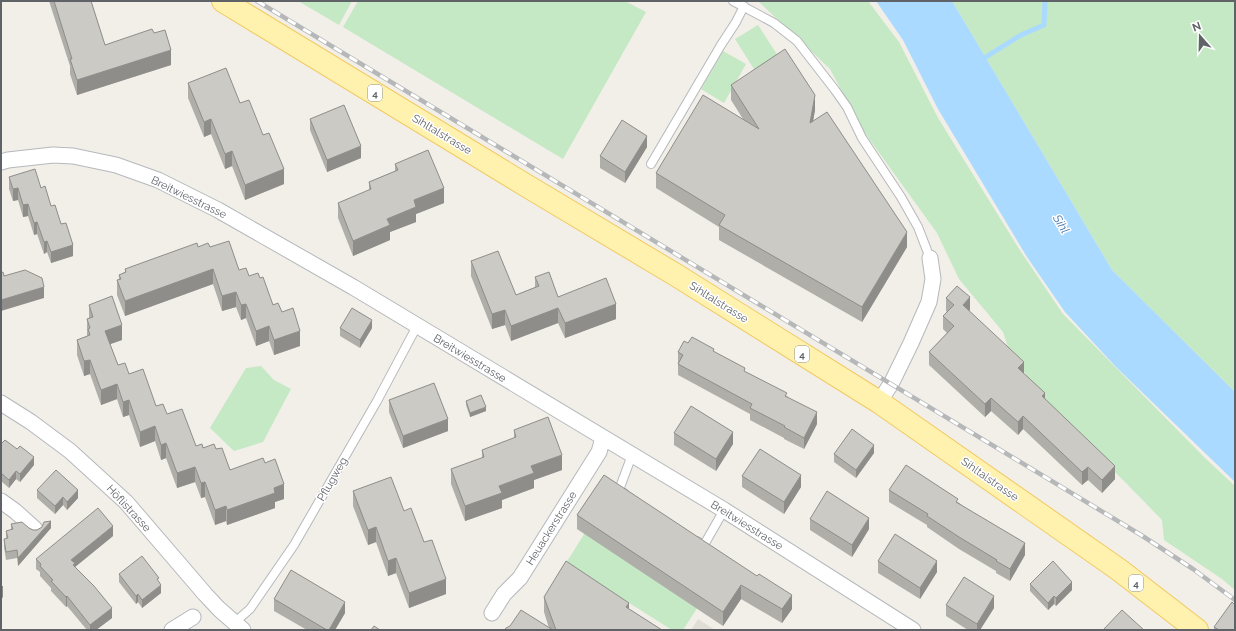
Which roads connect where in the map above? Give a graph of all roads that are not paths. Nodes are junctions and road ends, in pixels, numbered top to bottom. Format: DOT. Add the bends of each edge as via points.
graph roads {
  1 [pos="223,1"];
  2 [pos="733,1"];
  3 [pos="744,6"];
  4 [pos="1,162"];
  5 [pos="651,164"];
  6 [pos="930,258"];
  7 [pos="417,326"];
  8 [pos="879,402"];
  9 [pos="1,403"];
  10 [pos="603,438"];
  11 [pos="632,455"];
  12 [pos="632,499"];
  13 [pos="1,501"];
  14 [pos="724,510"];
  15 [pos="35,529"];
  16 [pos="691,537"];
  17 [pos="492,613"];
  18 [pos="193,616"];
  19 [pos="235,628"];
  20 [pos="172,630"];
  21 [pos="913,630"];
  22 [pos="1197,630"];
  1 -- 8 [label="main road, Sihltalstrasse / 4" via="676,275"];
  2 -- 3 [label="lane"];
  3 -- 5 [label="lane"];
  3 -- 6 [label="lane" via="774,23 797,41 835,90 918,227"];
  4 -- 7 [label="street, Breitwiesstrasse" via="53,155 73,156 116,165 158,180 218,210"];
  6 -- 8 [label="street" via="933,279 929,302 891,384"];
  7 -- 10 [label="street, Breitwiesstrasse"];
  7 -- 19 [label="lane, Pflugweg" via="294,545"];
  8 -- 22 [label="main road, Sihltalstrasse / 4" via="1118,570"];
  9 -- 19 [label="street, Höflistrasse" via="70,451 126,502"];
  10 -- 11 [label="street, Breitwiesstrasse"];
  10 -- 17 [label="street, Heuackerstrasse" via="598,452 520,578 504,594"];
  11 -- 12 [label="lane" via="619,490"];
  11 -- 14 [label="street, Breitwiesstrasse"];
  13 -- 15 [label="street"];
  14 -- 16 [label="lane" via="704,545"];
  14 -- 21 [label="street, Breitwiesstrasse"];
  18 -- 20 [label="street"];
}
